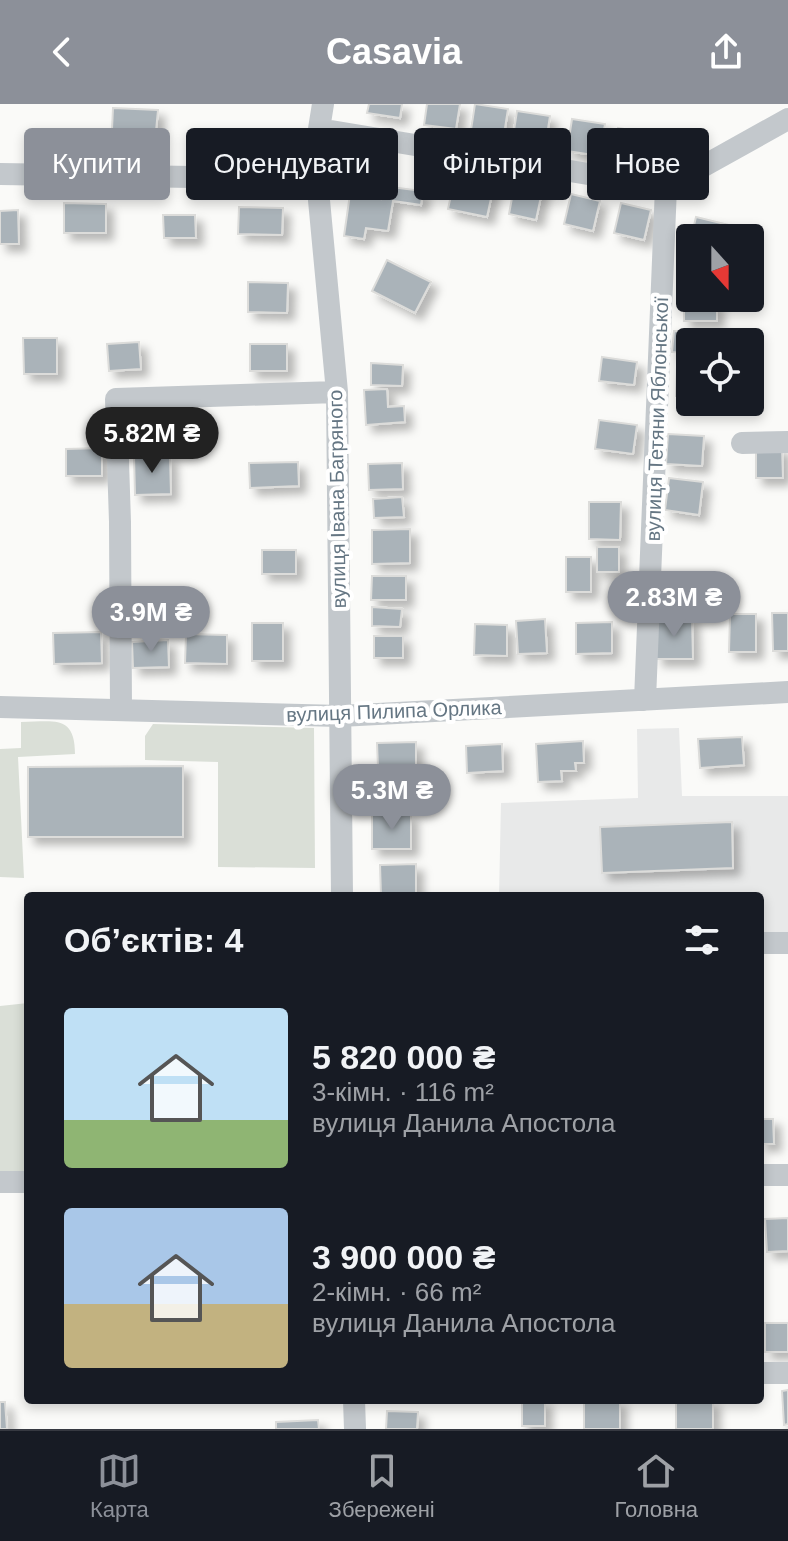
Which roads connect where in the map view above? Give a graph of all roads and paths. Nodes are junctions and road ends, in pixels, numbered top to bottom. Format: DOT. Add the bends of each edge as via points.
graph roads {
  1 [pos="323,104"];
  2 [pos="788,119"];
  3 [pos="319,128"];
  4 [pos="398,142"];
  5 [pos="709,163"];
  6 [pos="0,174"];
  7 [pos="587,174"];
  8 [pos="186,177"];
  9 [pos="319,200"];
  10 [pos="665,200"];
  11 [pos="337,392"];
  12 [pos="788,442"];
  13 [pos="742,443"];
  14 [pos="788,692"];
  15 [pos="645,700"];
  16 [pos="0,707"];
  17 [pos="121,710"];
  18 [pos="340,716"];
  19 [pos="342,892"];
  20 [pos="764,943"];
  21 [pos="788,943"];
  22 [pos="764,1175"];
  23 [pos="788,1175"];
  24 [pos="0,1182"];
  25 [pos="24,1182"];
  26 [pos="764,1373"];
  27 [pos="788,1373"];
  28 [pos="354,1404"];
  29 [pos="355,1429"];
  1 -- 3 [label="street, вулиця Івана Багряного"];
  2 -- 5 [label="street"];
  4 -- 7 [label="street"];
  6 -- 8 [label="street"];
  9 -- 11 [label="street, вулиця Івана Багряного"];
  10 -- 15 [label="street, вулиця Тетяни Яблонської"];
  11 -- 17 [label="street" via="116,399"];
  11 -- 18 [label="street, вулиця Івана Багряного"];
  12 -- 13 [label="street"];
  14 -- 15 [label="street, вулиця Пилипа Орлика"];
  15 -- 18 [label="street, вулиця Пилипа Орлика"];
  16 -- 17 [label="street, вулиця Пилипа Орлика"];
  17 -- 18 [label="street, вулиця Пилипа Орлика"];
  18 -- 19 [label="street, вулиця Івана Багряного"];
  20 -- 21 [label="street"];
  22 -- 23 [label="street"];
  24 -- 25 [label="street"];
  26 -- 27 [label="street"];
  28 -- 29 [label="street"];
}
